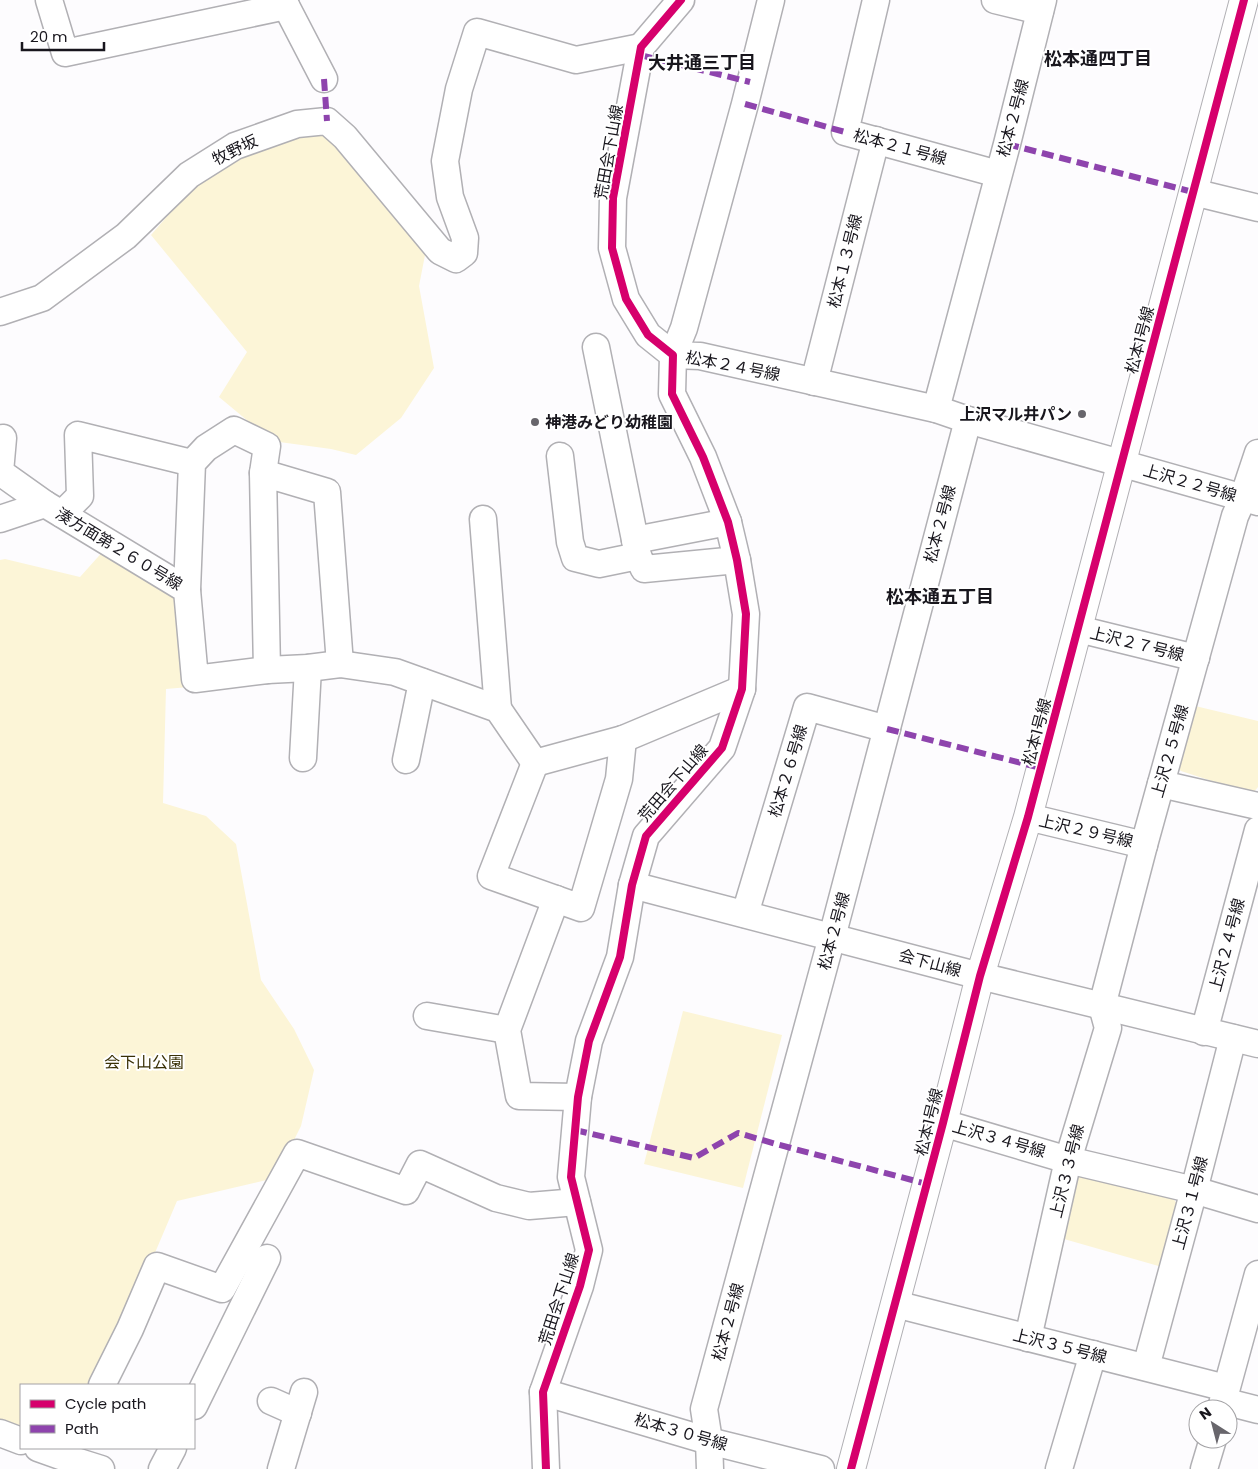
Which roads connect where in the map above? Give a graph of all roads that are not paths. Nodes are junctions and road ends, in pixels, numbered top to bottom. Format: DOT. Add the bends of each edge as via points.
graph roads {
  1 [pos="49,0"];
  2 [pos="681,0"];
  3 [pos="771,0"];
  4 [pos="876,0"];
  5 [pos="995,0"];
  6 [pos="1244,0"];
  7 [pos="284,3"];
  8 [pos="1041,6"];
  9 [pos="641,47"];
  10 [pos="324,78"];
  11 [pos="876,140"];
  12 [pos="998,174"];
  13 [pos="1193,192"];
  14 [pos="1258,208"];
  15 [pos="0,312"];
  16 [pos="596,347"];
  17 [pos="673,355"];
  18 [pos="814,382"];
  19 [pos="936,409"];
  20 [pos="968,420"];
  21 [pos="3,438"];
  22 [pos="1258,453"];
  23 [pos="560,456"];
  24 [pos="192,463"];
  25 [pos="1122,463"];
  26 [pos="263,473"];
  27 [pos="1251,500"];
  28 [pos="54,509"];
  29 [pos="0,519"];
  30 [pos="482,519"];
  31 [pos="728,522"];
  32 [pos="637,548"];
  33 [pos="737,560"];
  34 [pos="187,590"];
  35 [pos="1078,630"];
  36 [pos="1196,658"];
  37 [pos="340,664"];
  38 [pos="308,668"];
  39 [pos="267,670"];
  40 [pos="422,682"];
  41 [pos="742,689"];
  42 [pos="498,709"];
  43 [pos="887,729"];
  44 [pos="623,738"];
  45 [pos="302,758"];
  46 [pos="406,760"];
  47 [pos="535,763"];
  48 [pos="1161,784"];
  49 [pos="1258,806"];
  50 [pos="1028,817"];
  51 [pos="1258,830"];
  52 [pos="1144,845"];
  53 [pos="1252,872"];
  54 [pos="632,885"];
  55 [pos="556,899"];
  56 [pos="745,914"];
  57 [pos="832,937"];
  58 [pos="980,976"];
  59 [pos="1102,1006"];
  60 [pos="427,1016"];
  61 [pos="507,1030"];
  62 [pos="1204,1032"];
  63 [pos="1233,1038"];
  64 [pos="1258,1044"];
  65 [pos="578,1097"];
  66 [pos="943,1123"];
  67 [pos="1068,1160"];
  68 [pos="1194,1190"];
  69 [pos="577,1202"];
  70 [pos="1258,1209"];
  71 [pos="267,1258"];
  72 [pos="1258,1274"];
  73 [pos="895,1304"];
  74 [pos="1028,1338"];
  75 [pos="1093,1354"];
  76 [pos="1146,1368"];
  77 [pos="103,1384"];
  78 [pos="543,1392"];
  79 [pos="1224,1399"];
  80 [pos="271,1401"];
  81 [pos="195,1404"];
  82 [pos="1238,1404"];
  83 [pos="1258,1410"];
  84 [pos="0,1433"];
  85 [pos="20,1441"];
  86 [pos="709,1441"];
  87 [pos="44,1449"];
  88 [pos="172,1449"];
  89 [pos="1209,1449"];
  90 [pos="68,1453"];
  91 [pos="101,1469"];
  92 [pos="162,1469"];
  93 [pos="281,1469"];
  94 [pos="546,1469"];
  95 [pos="710,1469"];
  96 [pos="821,1469"];
  97 [pos="851,1469"];
  98 [pos="1059,1469"];
  99 [pos="1204,1469"];
  1 -- 7 [label="street" via="65,53"];
  2 -- 9 [label="street"];
  3 -- 17 [label="street, 松本２４号線" via="686,319"];
  4 -- 11 [label="street, 松本２１号線" via="845,132"];
  5 -- 8 [label="street"];
  6 -- 13 [label="street, 松本1号線"];
  7 -- 10 [label="street"];
  8 -- 12 [label="street, 松本２号線"];
  9 -- 15 [label="street, 牧野坂" via="576,60 477,32 460,89 446,160 450,197 465,238 464,253 456,259 440,251 345,137 327,121 297,124 235,146 189,175 126,236 42,298"];
  9 -- 17 [label="street, 荒田会下山線" via="614,198 612,248 626,298 648,335"];
  11 -- 12 [label="street, 松本２１号線"];
  11 -- 18 [label="street, 松本１３号線"];
  12 -- 19 [label="street, 松本２号線"];
  13 -- 14 [label="street"];
  13 -- 25 [label="street, 松本1号線"];
  16 -- 32 [label="street"];
  17 -- 18 [label="street, 松本２４号線" via="700,356"];
  17 -- 31 [label="street, 荒田会下山線" via="672,394 703,457"];
  18 -- 19 [label="street, 松本２４号線"];
  19 -- 20 [label="street, 松本２４号線"];
  20 -- 25 [label="street, 松本２４号線"];
  20 -- 43 [label="street, 松本２号線"];
  21 -- 28 [label="street" via="0,472"];
  22 -- 27 [label="street, 上沢２５号線"];
  23 -- 32 [label="street" via="570,542 575,558 599,564"];
  24 -- 26 [label="street" via="206,448 234,430 267,446"];
  24 -- 28 [label="street" via="78,435 80,496"];
  24 -- 34 [label="street"];
  25 -- 27 [label="street, 上沢２２号線"];
  25 -- 35 [label="street, 松本1号線"];
  26 -- 37 [label="street" via="327,492"];
  26 -- 39 [label="street"];
  27 -- 36 [label="street, 上沢２５号線" via="1235,516"];
  28 -- 29 [label="street, 湊方面第２６０号線"];
  28 -- 34 [label="street, 湊方面第２６０号線"];
  30 -- 42 [label="street"];
  31 -- 32 [label="street"];
  31 -- 33 [label="street, 荒田会下山線"];
  32 -- 33 [label="street" via="644,569"];
  33 -- 41 [label="street, 荒田会下山線" via="746,614"];
  34 -- 39 [label="street, 湊方面第２６０号線" via="195,678"];
  35 -- 36 [label="street, 上沢２７号線"];
  35 -- 50 [label="street, 松本1号線"];
  36 -- 48 [label="street, 上沢２５号線"];
  37 -- 38 [label="street, 湊方面第２６０号線"];
  37 -- 40 [label="street, 湊方面第２６０号線" via="395,672"];
  38 -- 39 [label="street, 湊方面第２６０号線"];
  38 -- 45 [label="street"];
  40 -- 42 [label="street, 湊方面第２６０号線"];
  40 -- 46 [label="street"];
  41 -- 44 [label="street"];
  41 -- 54 [label="street, 荒田会下山線" via="722,748 646,836"];
  42 -- 47 [label="street"];
  43 -- 56 [label="street, 松本２６号線" via="808,707"];
  43 -- 57 [label="street, 松本２号線"];
  44 -- 47 [label="street"];
  44 -- 55 [label="street" via="619,779 581,908"];
  47 -- 55 [label="street" via="491,876"];
  48 -- 49 [label="street"];
  48 -- 52 [label="street, 上沢２５号線"];
  50 -- 52 [label="street, 上沢２９号線"];
  50 -- 58 [label="street, 松本1号線"];
  51 -- 53 [label="street, 上沢２４号線"];
  52 -- 59 [label="street, 上沢２５号線"];
  53 -- 62 [label="street, 上沢２４号線"];
  54 -- 56 [label="street, 会下山線"];
  54 -- 65 [label="street, 荒田会下山線" via="620,957 589,1041"];
  55 -- 61 [label="street"];
  56 -- 57 [label="street, 会下山線"];
  57 -- 58 [label="street, 会下山線"];
  57 -- 86 [label="street, 松本２号線" via="704,1409"];
  58 -- 59 [label="street, 会下山線"];
  58 -- 66 [label="street, 松本1号線"];
  59 -- 62 [label="street, 会下山線"];
  59 -- 67 [label="street, 上沢３３号線" via="1108,1028"];
  60 -- 61 [label="street"];
  61 -- 65 [label="street" via="518,1096"];
  62 -- 63 [label="street, 会下山線"];
  63 -- 64 [label="street, 会下山線"];
  63 -- 68 [label="street, 上沢３１号線"];
  65 -- 69 [label="street, 荒田会下山線" via="571,1177"];
  66 -- 67 [label="street, 上沢３４号線"];
  66 -- 73 [label="street, 松本1号線"];
  67 -- 68 [label="street, 上沢３４号線"];
  67 -- 74 [label="street, 上沢３３号線"];
  68 -- 70 [label="street, 上沢３４号線"];
  68 -- 76 [label="street, 上沢３１号線"];
  69 -- 77 [label="street" via="529,1206 504,1200 420,1164 406,1191 297,1153 222,1289 157,1266"];
  69 -- 78 [label="street, 荒田会下山線" via="589,1250 580,1286"];
  71 -- 81 [label="street"];
  72 -- 79 [label="street"];
  73 -- 74 [label="street, 上沢３５号線"];
  73 -- 97 [label="street, 松本1号線"];
  74 -- 75 [label="street, 上沢３５号線"];
  75 -- 76 [label="street, 上沢３５号線"];
  75 -- 98 [label="street"];
  76 -- 79 [label="street, 上沢３５号線"];
  78 -- 86 [label="street, 松本３０号線"];
  78 -- 94 [label="street, 荒田会下山線"];
  80 -- 93 [label="street" via="301,1402"];
  82 -- 83 [label="street, 上沢３５号線"];
  84 -- 85 [label="street"];
  86 -- 95 [label="street, 松本２号線"];
  86 -- 96 [label="street, 松本３０号線"];
  87 -- 90 [label="street"];
  88 -- 92 [label="street"];
  89 -- 99 [label="street"];
  90 -- 91 [label="street"];
}
